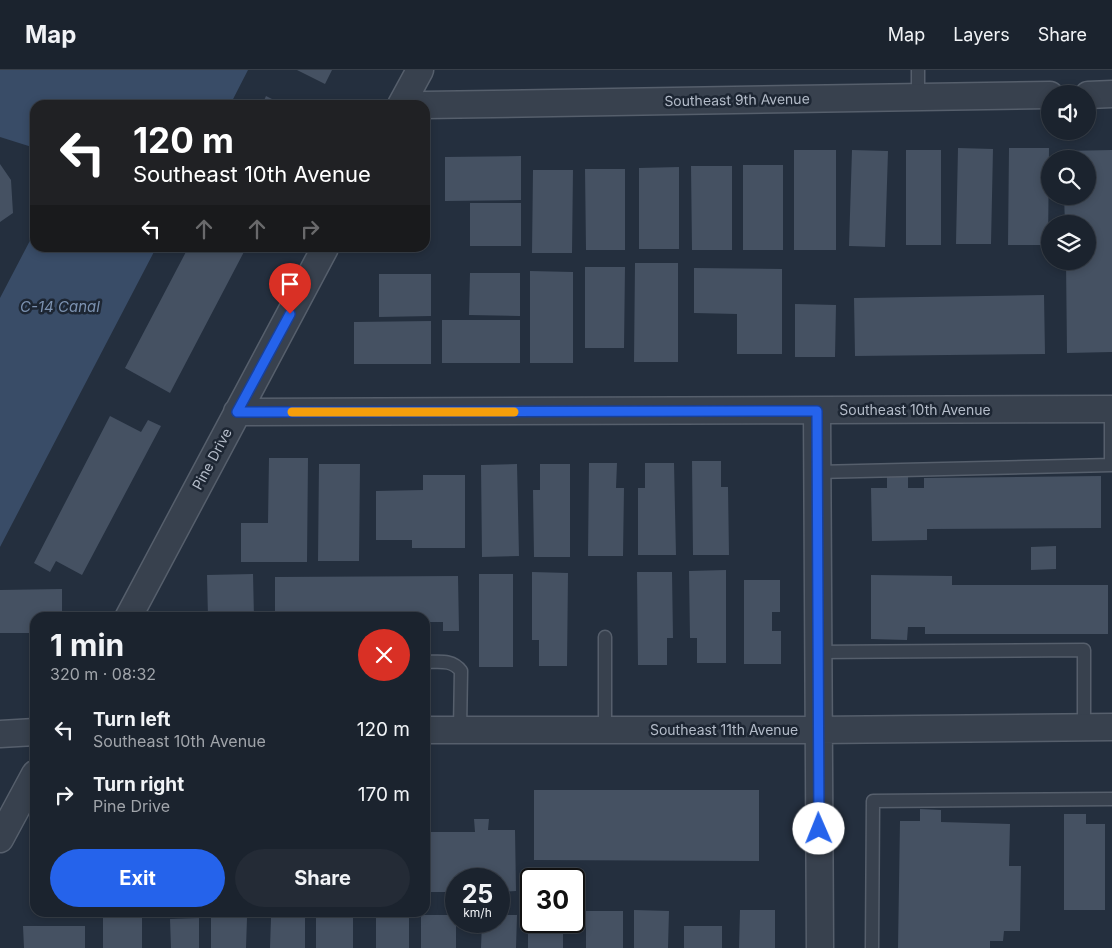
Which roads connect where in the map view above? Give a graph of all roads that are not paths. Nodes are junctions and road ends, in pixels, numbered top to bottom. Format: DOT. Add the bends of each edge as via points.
graph roads {
  1 [pos="420,70"];
  2 [pos="918,70"];
  3 [pos="1096,94"];
  4 [pos="1112,94"];
  5 [pos="1041,95"];
  6 [pos="918,96"];
  7 [pos="404,100"];
  8 [pos="430,105"];
  9 [pos="323,252"];
  10 [pos="1112,409"];
  11 [pos="817,411"];
  12 [pos="237,412"];
  13 [pos="818,472"];
  14 [pos="131,612"];
  15 [pos="605,637"];
  16 [pos="818,652"];
  17 [pos="430,662"];
  18 [pos="1084,727"];
  19 [pos="1112,727"];
  20 [pos="430,730"];
  21 [pos="460,730"];
  22 [pos="605,730"];
  23 [pos="818,730"];
  24 [pos="30,732"];
  25 [pos="0,734"];
  26 [pos="30,783"];
  27 [pos="1112,799"];
  28 [pos="0,840"];
  29 [pos="820,948"];
  30 [pos="872,948"];
  1 -- 7 [label="street"];
  2 -- 6 [label="lane"];
  3 -- 4 [label="street"];
  5 -- 6 [label="street, Southeast 9th Avenue"];
  6 -- 8 [label="street, Southeast 9th Avenue"];
  9 -- 12 [label="street, Pine Drive"];
  10 -- 11 [label="street, Southeast 10th Avenue"];
  10 -- 13 [label="lane" via="1111,465"];
  11 -- 12 [label="street, Southeast 10th Avenue"];
  11 -- 13 [label="street"];
  12 -- 14 [label="street, Pine Drive"];
  13 -- 16 [label="street"];
  15 -- 22 [label="lane"];
  16 -- 18 [label="lane" via="1084,650"];
  16 -- 23 [label="street"];
  17 -- 21 [label="lane" via="451,663 461,671"];
  18 -- 19 [label="street, Southeast 11th Avenue"];
  18 -- 23 [label="street, Southeast 11th Avenue"];
  20 -- 21 [label="street, Southeast 11th Avenue"];
  21 -- 22 [label="street, Southeast 11th Avenue"];
  22 -- 23 [label="street, Southeast 11th Avenue"];
  23 -- 29 [label="street"];
  24 -- 25 [label="street"];
  26 -- 28 [label="street"];
  27 -- 30 [label="lane" via="873,801"];
}
